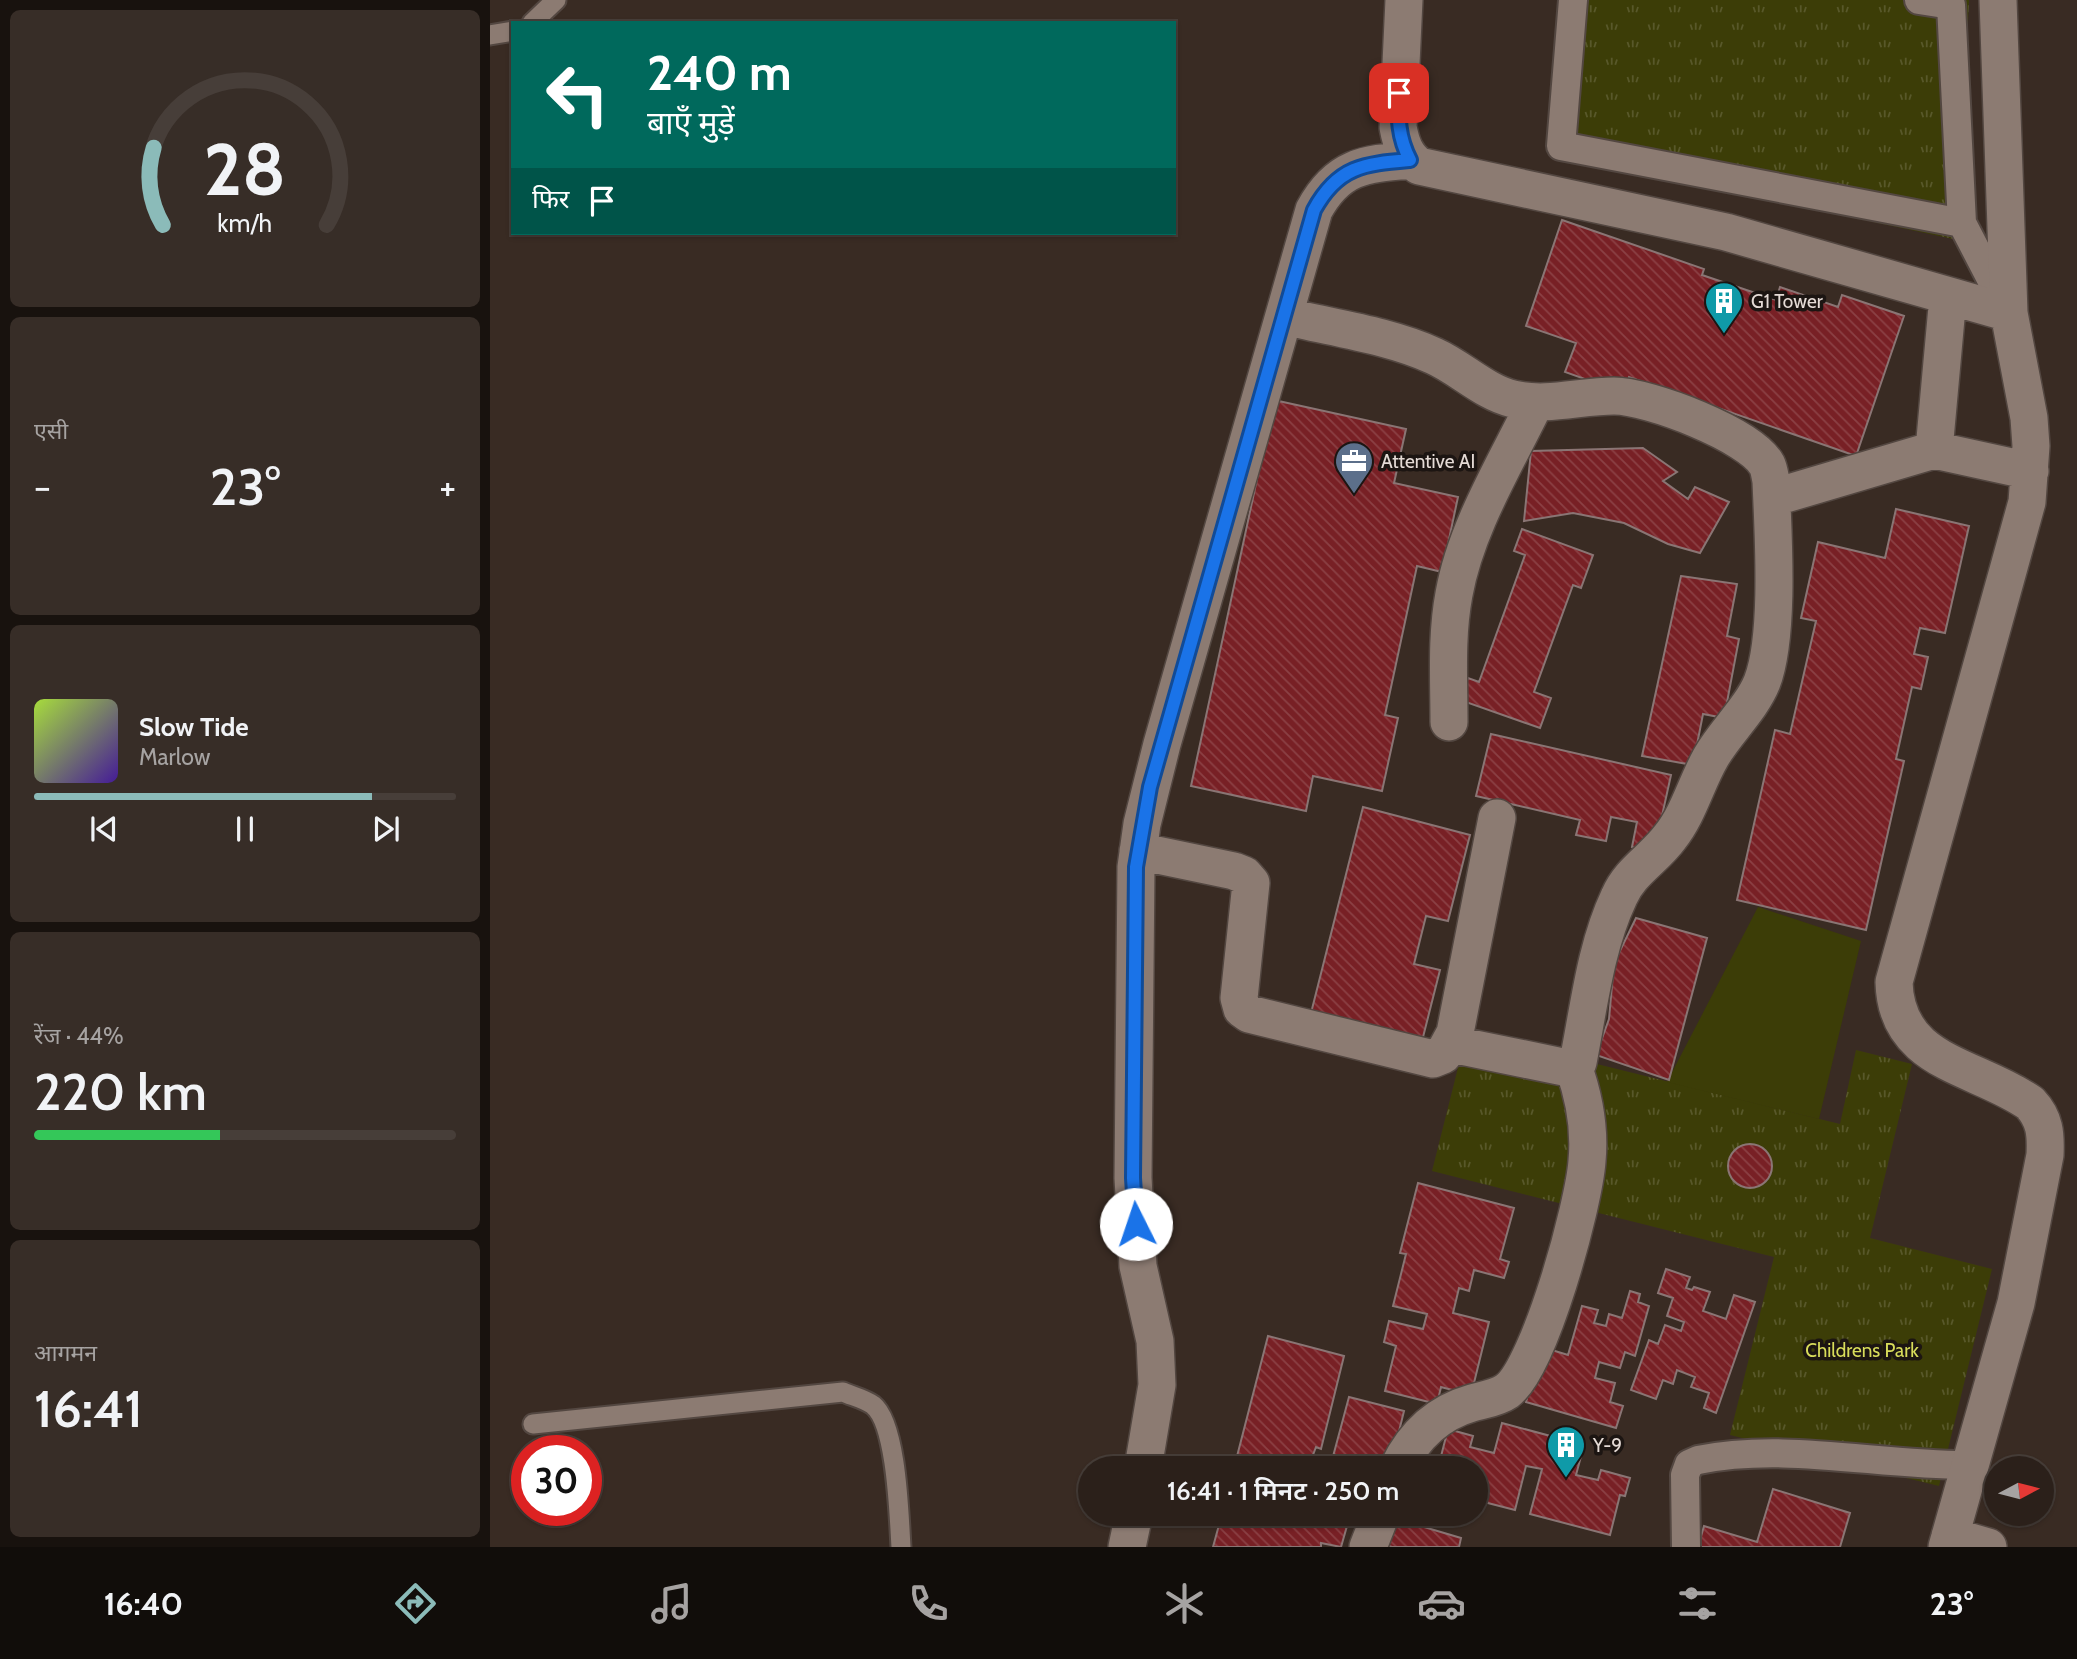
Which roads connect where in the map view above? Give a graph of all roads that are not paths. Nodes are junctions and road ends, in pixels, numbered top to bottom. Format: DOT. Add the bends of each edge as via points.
graph roads {
  1 [pos="556,0"];
  2 [pos="1404,0"];
  3 [pos="1573,0"];
  4 [pos="1919,0"];
  5 [pos="1998,0"];
  6 [pos="534,21"];
  7 [pos="511,31"];
  8 [pos="490,35"];
  9 [pos="1410,160"];
  10 [pos="1962,223"];
  11 [pos="1948,296"];
  12 [pos="2009,313"];
  13 [pos="1284,316"];
  14 [pos="1535,402"];
  15 [pos="1934,450"];
  16 [pos="2031,471"];
  17 [pos="1772,498"];
  18 [pos="1449,722"];
  19 [pos="1497,818"];
  20 [pos="1138,851"];
  21 [pos="1451,1044"];
  22 [pos="1573,1066"];
  23 [pos="533,1424"];
  24 [pos="1145,1456"];
  25 [pos="1405,1456"];
  26 [pos="1970,1465"];
  27 [pos="1131,1526"];
  28 [pos="1376,1526"];
  29 [pos="1949,1542"];
  30 [pos="901,1547"];
  31 [pos="1127,1547"];
  32 [pos="1368,1547"];
  33 [pos="1686,1547"];
  34 [pos="1988,1547"];
  1 -- 6 [label="lane"];
  2 -- 9 [label="street" via="1398,127"];
  3 -- 10 [label="street" via="1562,146"];
  4 -- 10 [label="street" via="1951,5"];
  5 -- 12 [label="street"];
  7 -- 8 [label="lane"];
  9 -- 11 [label="street" via="1434,170 1726,232"];
  9 -- 13 [label="street" via="1372,163 1342,174 1325,189 1314,210"];
  10 -- 12 [label="street"];
  11 -- 12 [label="street"];
  11 -- 15 [label="street"];
  12 -- 16 [label="street" via="2029,418"];
  13 -- 14 [label="street" via="1410,347 1457,368 1487,388"];
  13 -- 20 [label="street" via="1159,755"];
  14 -- 17 [label="street" via="1634,397 1690,416 1758,455 1767,465"];
  14 -- 18 [label="street" via="1465,554 1454,594"];
  15 -- 16 [label="street"];
  15 -- 17 [label="street"];
  16 -- 26 [label="street" via="2027,502 1894,982 1902,1025 1918,1045 2024,1098 2040,1113 2046,1133 2016,1303"];
  17 -- 22 [label="street" via="1772,607 1761,684 1710,758 1679,824 1619,896 1598,959 1578,1062"];
  19 -- 21 [label="street"];
  20 -- 21 [label="street" via="1234,870 1251,883 1239,998 1249,1014 1423,1058 1443,1055"];
  20 -- 24 [label="street" via="1133,1178 1138,1266 1155,1341 1157,1385"];
  21 -- 22 [label="street"];
  22 -- 25 [label="street" via="1585,1112 1588,1160 1561,1278 1543,1326 1508,1390 1461,1407 1428,1427"];
  23 -- 30 [label="lane" via="843,1392 873,1405 884,1420 895,1466"];
  26 -- 29 [label="street"];
  26 -- 33 [label="street" via="1919,1466 1766,1452 1698,1460 1689,1464 1685,1475"];
  27 -- 31 [label="street"];
  28 -- 32 [label="street"];
  29 -- 34 [label="street"];
}
